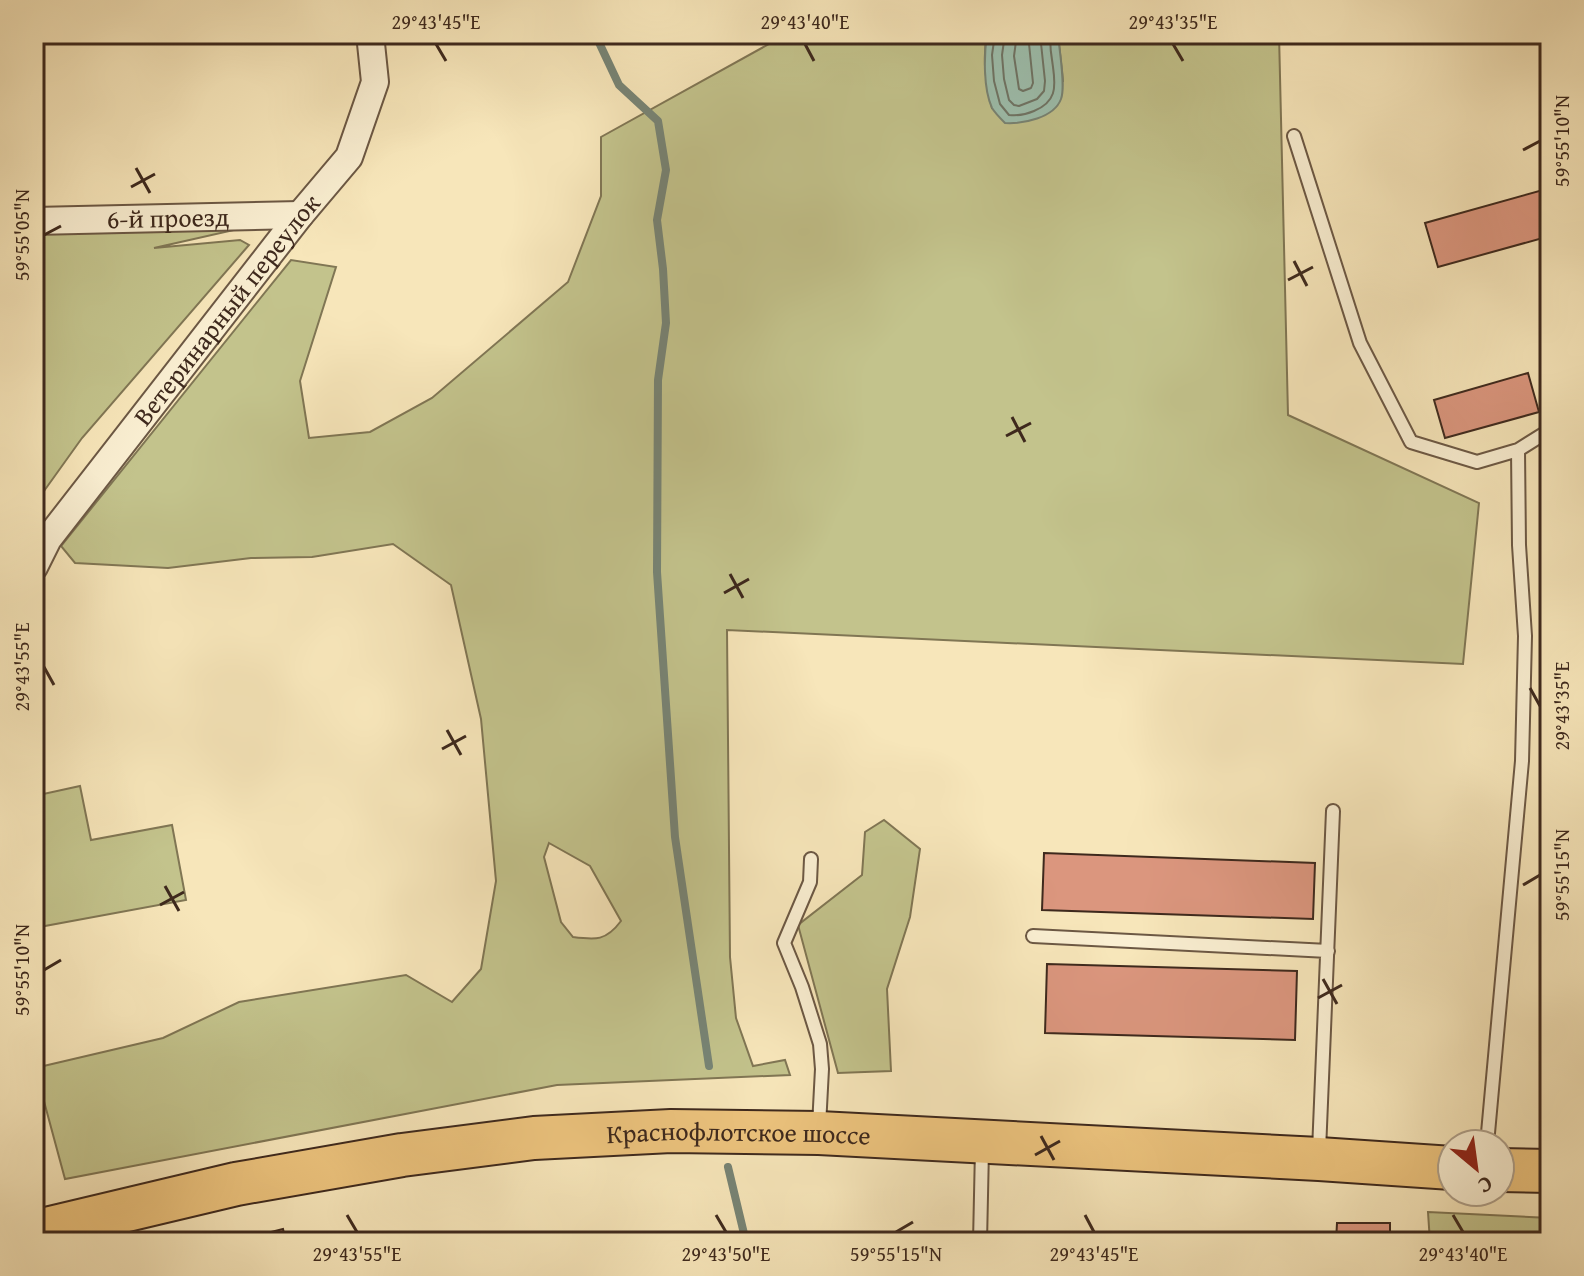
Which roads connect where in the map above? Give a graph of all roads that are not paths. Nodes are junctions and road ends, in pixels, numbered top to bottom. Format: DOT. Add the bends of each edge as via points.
graph roads {
  1 [pos="370,34"];
  2 [pos="1294,136"];
  3 [pos="300,215"];
  4 [pos="34,221"];
  5 [pos="1550,430"];
  6 [pos="1518,450"];
  7 [pos="34,567"];
  8 [pos="1333,811"];
  9 [pos="811,859"];
  10 [pos="1033,936"];
  11 [pos="1328,951"];
  12 [pos="1488,1128"];
  13 [pos="819,1133"];
  14 [pos="982,1142"];
  15 [pos="1319,1159"];
  16 [pos="1436,1167"];
  17 [pos="1516,1170"];
  18 [pos="1550,1171"];
  19 [pos="34,1232"];
  20 [pos="980,1242"];
  1 -- 3 [label="street, Ветеринарный переулок" via="375,82 349,157"];
  2 -- 6 [label="lane" via="1360,343 1411,442 1477,462"];
  3 -- 4 [label="street, 6-й проезд"];
  3 -- 7 [label="street, Ветеринарный переулок" via="48,539"];
  5 -- 6 [label="lane"];
  6 -- 12 [label="lane" via="1525,636 1522,761"];
  8 -- 11 [label="lane"];
  9 -- 13 [label="lane" via="810,882 784,943 820,1044"];
  10 -- 11 [label="lane"];
  11 -- 15 [label="lane"];
  13 -- 14 [label="main road, Краснофлотское шоссе"];
  13 -- 19 [label="main road, Краснофлотское шоссе" via="671,1131 534,1138 236,1184"];
  14 -- 15 [label="main road, Краснофлотское шоссе"];
  14 -- 20 [label="lane"];
  15 -- 16 [label="main road, Краснофлотское шоссе"];
  17 -- 18 [label="main road"];
}
